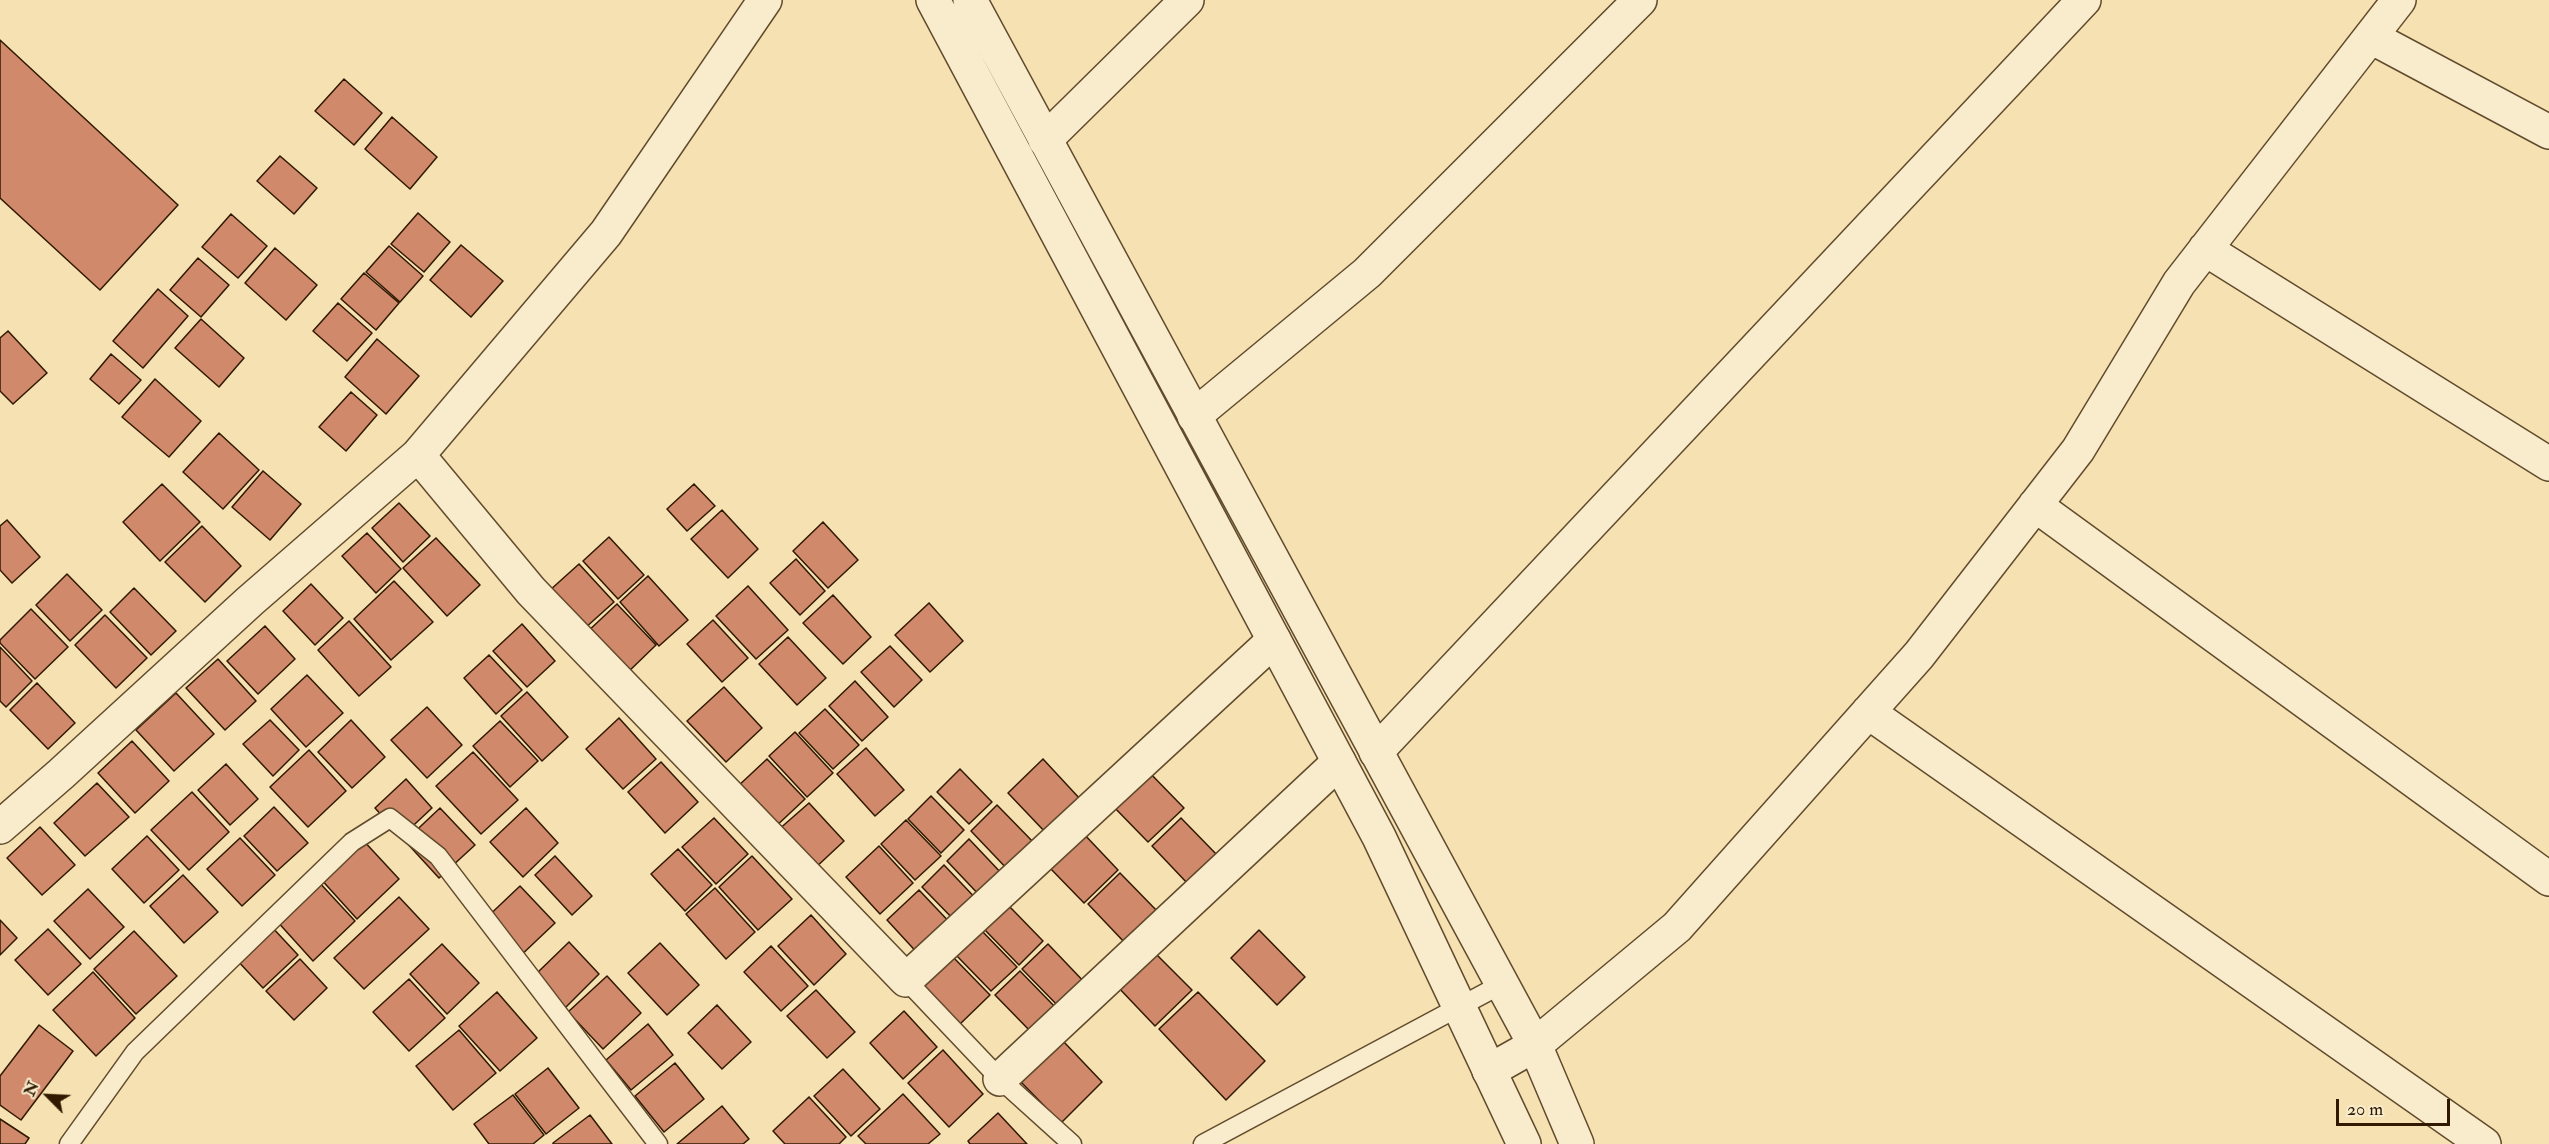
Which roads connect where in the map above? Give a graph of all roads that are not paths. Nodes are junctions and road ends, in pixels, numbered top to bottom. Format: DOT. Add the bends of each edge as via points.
graph roads {
  1 [pos="765,0"];
  2 [pos="933,0"];
  3 [pos="970,0"];
  4 [pos="1187,0"];
  5 [pos="1640,0"];
  6 [pos="2084,0"];
  7 [pos="2399,0"];
  8 [pos="2371,37"];
  9 [pos="2549,132"];
  10 [pos="1045,140"];
  11 [pos="2205,249"];
  12 [pos="1194,416"];
  13 [pos="418,455"];
  14 [pos="2549,464"];
  15 [pos="2035,505"];
  16 [pos="1274,640"];
  17 [pos="1868,712"];
  18 [pos="1376,753"];
  19 [pos="1339,762"];
  20 [pos="0,826"];
  21 [pos="2549,879"];
  22 [pos="906,980"];
  23 [pos="1502,984"];
  24 [pos="1460,1007"];
  25 [pos="1535,1045"];
  26 [pos="1489,1071"];
  27 [pos="1000,1078"];
  28 [pos="69,1144"];
  29 [pos="658,1144"];
  30 [pos="1072,1144"];
  31 [pos="1203,1144"];
  32 [pos="1524,1144"];
  33 [pos="1576,1144"];
  34 [pos="2484,1144"];
  1 -- 13 [label="street" via="606,234"];
  2 -- 16 [label="street"];
  3 -- 10 [label="street"];
  4 -- 10 [label="street"];
  5 -- 12 [label="street" via="1367,273"];
  6 -- 18 [label="street"];
  7 -- 8 [label="street"];
  8 -- 9 [label="street"];
  8 -- 11 [label="street"];
  10 -- 12 [label="street"];
  11 -- 14 [label="street"];
  11 -- 15 [label="street" via="2179,283 2078,450"];
  12 -- 18 [label="street"];
  13 -- 20 [label="street"];
  13 -- 22 [label="street" via="531,591"];
  15 -- 17 [label="street" via="1919,655"];
  15 -- 21 [label="street"];
  16 -- 19 [label="street"];
  16 -- 22 [label="street"];
  17 -- 25 [label="street" via="1677,927"];
  17 -- 34 [label="street"];
  18 -- 23 [label="street"];
  19 -- 24 [label="street"];
  19 -- 27 [label="street"];
  22 -- 27 [label="lane"];
  23 -- 24 [label="lane"];
  23 -- 25 [label="street"];
  24 -- 26 [label="street"];
  24 -- 31 [label="lane"];
  25 -- 26 [label="street"];
  25 -- 33 [label="street"];
  26 -- 32 [label="street"];
  27 -- 30 [label="lane"];
  28 -- 29 [label="lane" via="135,1052 352,842 390,818 438,856"];
}
